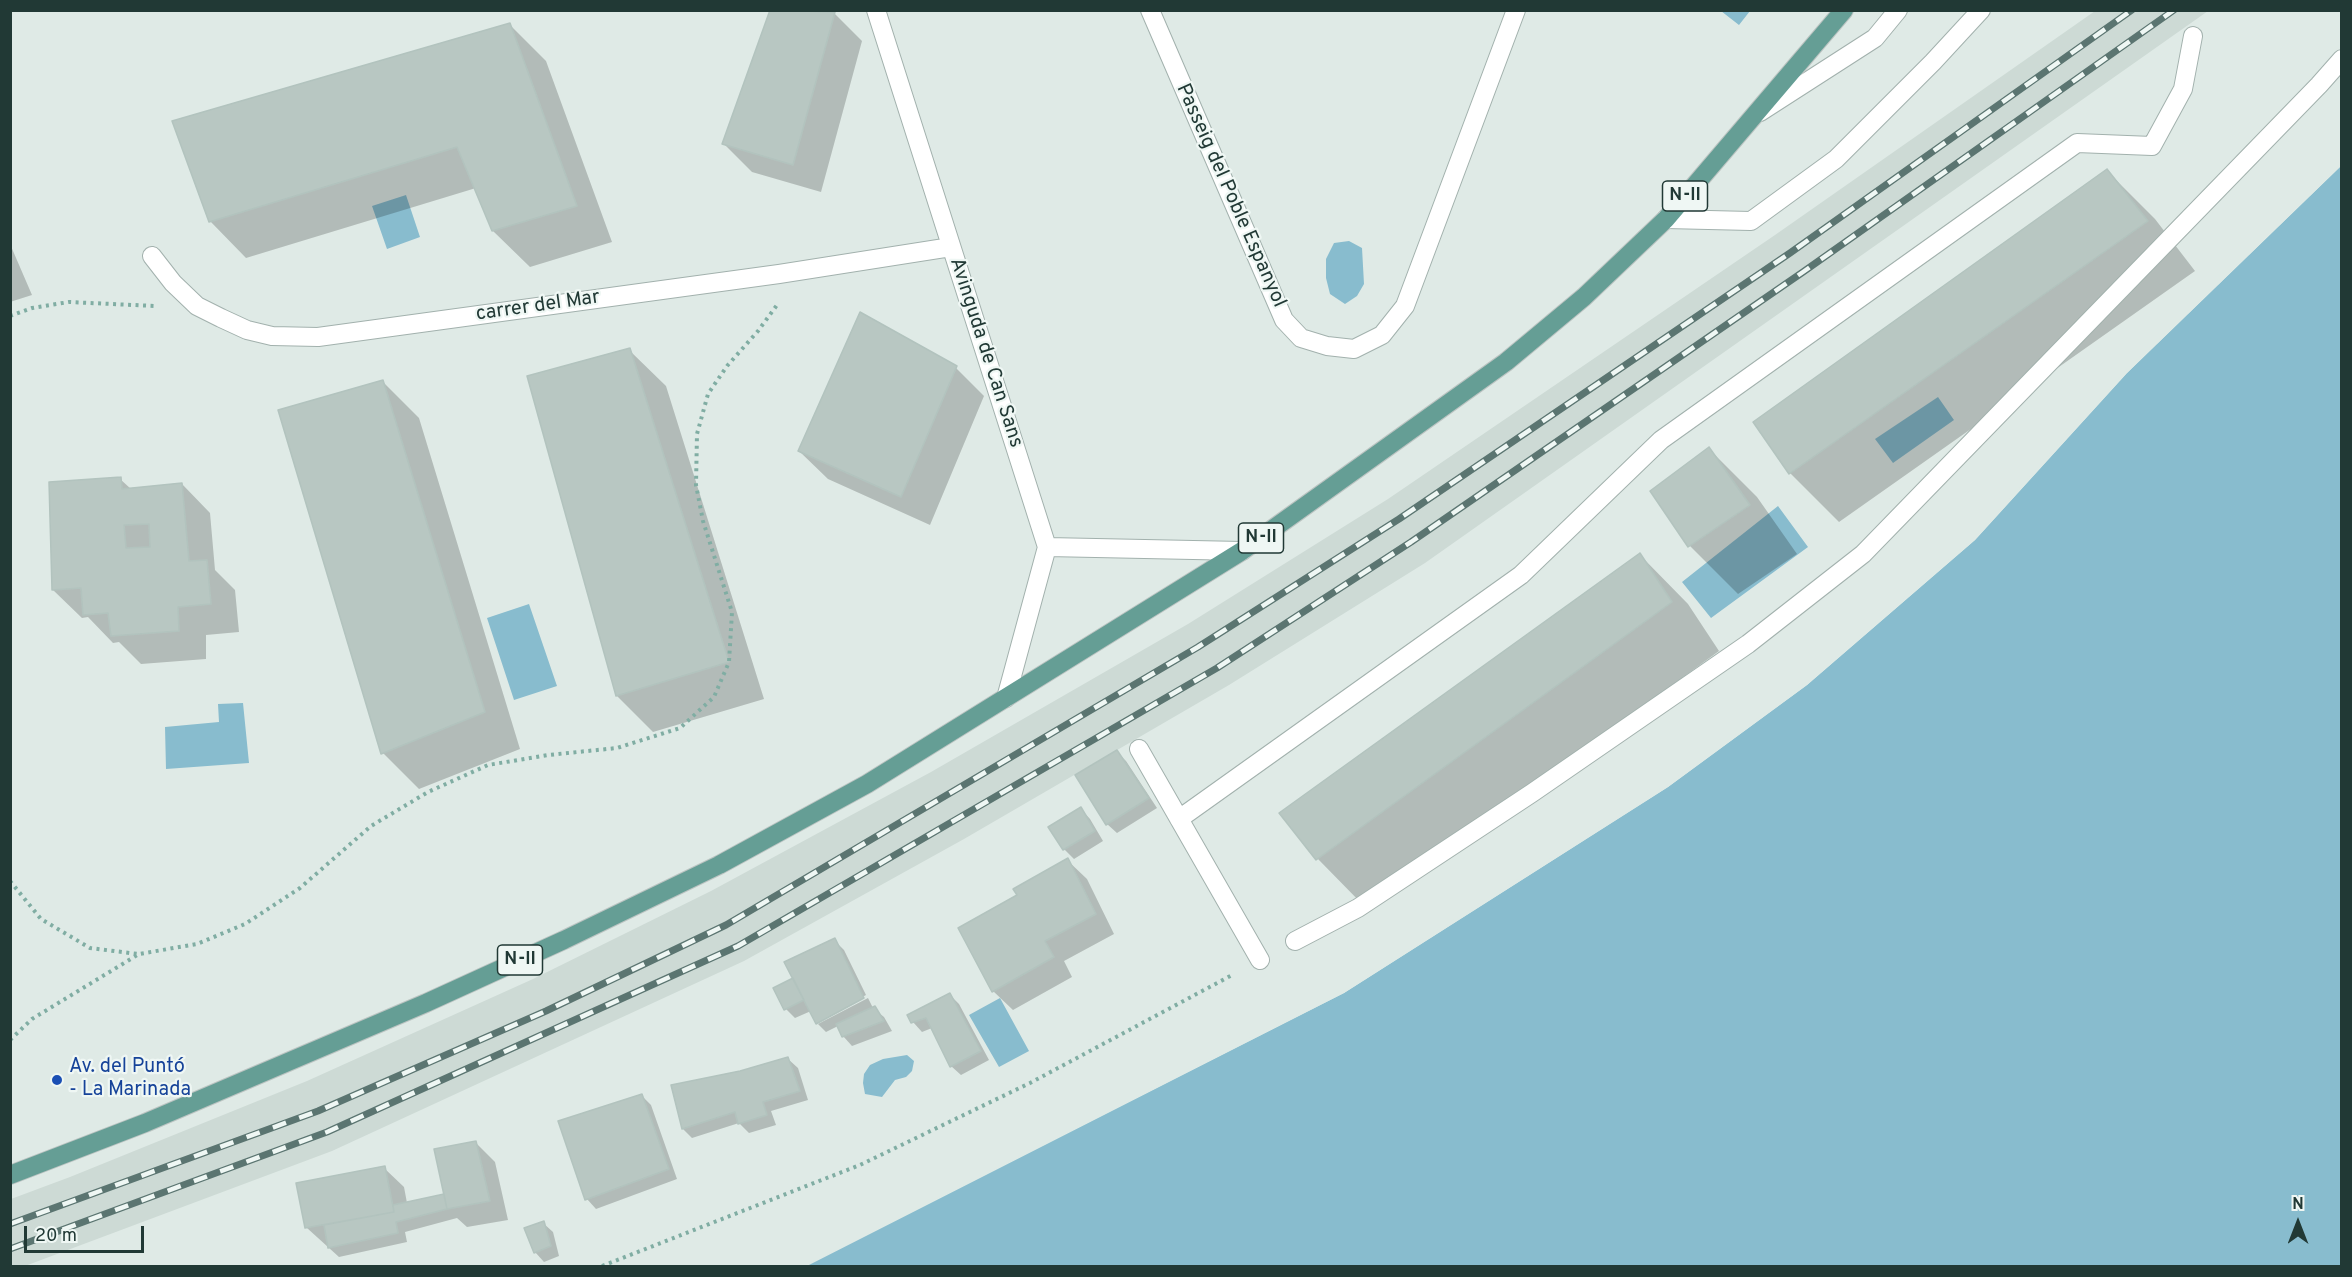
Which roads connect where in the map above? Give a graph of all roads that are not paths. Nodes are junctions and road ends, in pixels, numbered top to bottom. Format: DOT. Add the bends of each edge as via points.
graph roads {
  1 [pos="876,10"];
  2 [pos="1150,10"];
  3 [pos="1516,10"];
  4 [pos="1844,10"];
  5 [pos="1898,10"];
  6 [pos="1981,10"];
  7 [pos="2193,36"];
  8 [pos="2342,58"];
  9 [pos="1754,117"];
  10 [pos="1666,219"];
  11 [pos="951,247"];
  12 [pos="152,256"];
  13 [pos="1047,548"];
  14 [pos="1242,551"];
  15 [pos="1006,698"];
  16 [pos="1139,749"];
  17 [pos="1179,819"];
  18 [pos="1295,941"];
  19 [pos="1260,960"];
  20 [pos="10,1175"];
  1 -- 11 [label="street, Avinguda de Can Sans"];
  2 -- 3 [label="street, Passeig del Poble Espanyol" via="1284,320 1301,338 1354,349 1382,335 1405,306"];
  4 -- 9 [label="main road, N-II"];
  5 -- 9 [label="street" via="1875,38"];
  6 -- 10 [label="street" via="1836,159 1751,221"];
  7 -- 17 [label="street" via="2183,89 2152,146 2077,142 1661,440 1521,576"];
  8 -- 18 [label="street" via="1863,554 1748,644 1532,793 1358,908"];
  9 -- 10 [label="main road, N-II"];
  10 -- 14 [label="main road, N-II" via="1584,297 1506,362"];
  11 -- 12 [label="street, carrer del Mar" via="318,337 272,336 247,330 197,306"];
  11 -- 13 [label="street, Avinguda de Can Sans"];
  13 -- 14 [label="street"];
  13 -- 15 [label="street"];
  14 -- 15 [label="main road, N-II"];
  15 -- 20 [label="main road, N-II" via="867,784 719,865 564,940 155,1119"];
  16 -- 17 [label="street"];
  17 -- 19 [label="street"];
}
